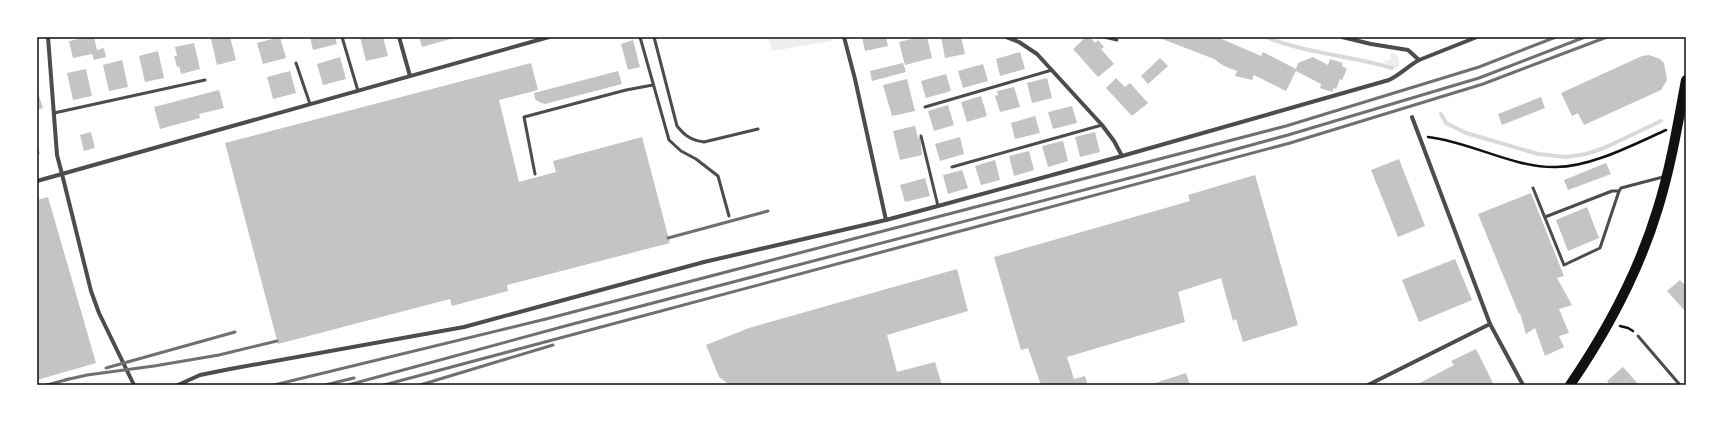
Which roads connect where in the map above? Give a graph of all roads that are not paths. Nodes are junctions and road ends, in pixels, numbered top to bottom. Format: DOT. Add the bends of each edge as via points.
graph roads {
  1 [pos="48,37"];
  2 [pos="342,37"];
  3 [pos="399,37"];
  4 [pos="549,37"];
  5 [pos="640,37"];
  6 [pos="654,37"];
  7 [pos="844,37"];
  8 [pos="1006,37"];
  9 [pos="1104,37"];
  10 [pos="1342,37"];
  11 [pos="1477,37"];
  12 [pos="1117,40"];
  13 [pos="1419,60"];
  14 [pos="296,63"];
  15 [pos="1052,70"];
  16 [pos="410,76"];
  17 [pos="1396,77"];
  18 [pos="205,80"];
  19 [pos="1686,80"];
  20 [pos="1398,81"];
  21 [pos="653,85"];
  22 [pos="358,91"];
  23 [pos="310,104"];
  24 [pos="925,107"];
  25 [pos="54,113"];
  26 [pos="1412,117"];
  27 [pos="1102,125"];
  28 [pos="758,129"];
  29 [pos="921,136"];
  30 [pos="1122,156"];
  31 [pos="952,167"];
  32 [pos="62,174"];
  33 [pos="535,174"];
  34 [pos="1667,176"];
  35 [pos="37,181"];
  36 [pos="1533,188"];
  37 [pos="1618,191"];
  38 [pos="938,206"];
  39 [pos="730,216"];
  40 [pos="1545,217"];
  41 [pos="886,220"];
  42 [pos="1490,324"];
  43 [pos="1638,336"];
  44 [pos="134,385"];
  45 [pos="178,385"];
  46 [pos="1368,385"];
  47 [pos="1524,385"];
  48 [pos="1570,385"];
  49 [pos="1680,385"];
  1 -- 25 [label="street"];
  2 -- 22 [label="lane"];
  3 -- 16 [label="street"];
  4 -- 16 [label="street"];
  5 -- 21 [label="lane"];
  6 -- 28 [label="lane" via="677,126 684,135 704,142"];
  7 -- 41 [label="street"];
  8 -- 15 [label="street" via="1028,47"];
  9 -- 12 [label="lane"];
  10 -- 13 [label="street" via="1408,50"];
  11 -- 13 [label="street"];
  13 -- 17 [label="street"];
  14 -- 23 [label="lane"];
  15 -- 24 [label="lane"];
  15 -- 27 [label="street"];
  16 -- 22 [label="street"];
  17 -- 20 [label="street"];
  17 -- 30 [label="street"];
  18 -- 25 [label="lane"];
  19 -- 34 [label="main road"];
  21 -- 33 [label="lane" via="524,117"];
  21 -- 39 [label="lane" via="669,140 718,176"];
  22 -- 23 [label="street"];
  23 -- 32 [label="street"];
  25 -- 32 [label="street" via="57,155"];
  26 -- 42 [label="street"];
  27 -- 30 [label="street" via="1118,146"];
  27 -- 31 [label="lane"];
  29 -- 38 [label="lane"];
  30 -- 38 [label="street"];
  32 -- 35 [label="street"];
  32 -- 44 [label="street" via="91,291"];
  34 -- 37 [label="lane" via="1624,186"];
  34 -- 48 [label="main road" via="1647,240 1608,324"];
  36 -- 40 [label="lane"];
  37 -- 40 [label="lane" via="1612,191"];
  37 -- 40 [label="lane" via="1600,248 1564,265"];
  38 -- 41 [label="street"];
  41 -- 45 [label="street" via="704,262 464,327 200,375"];
  42 -- 46 [label="street"];
  42 -- 47 [label="street"];
  43 -- 49 [label="lane"];
}
